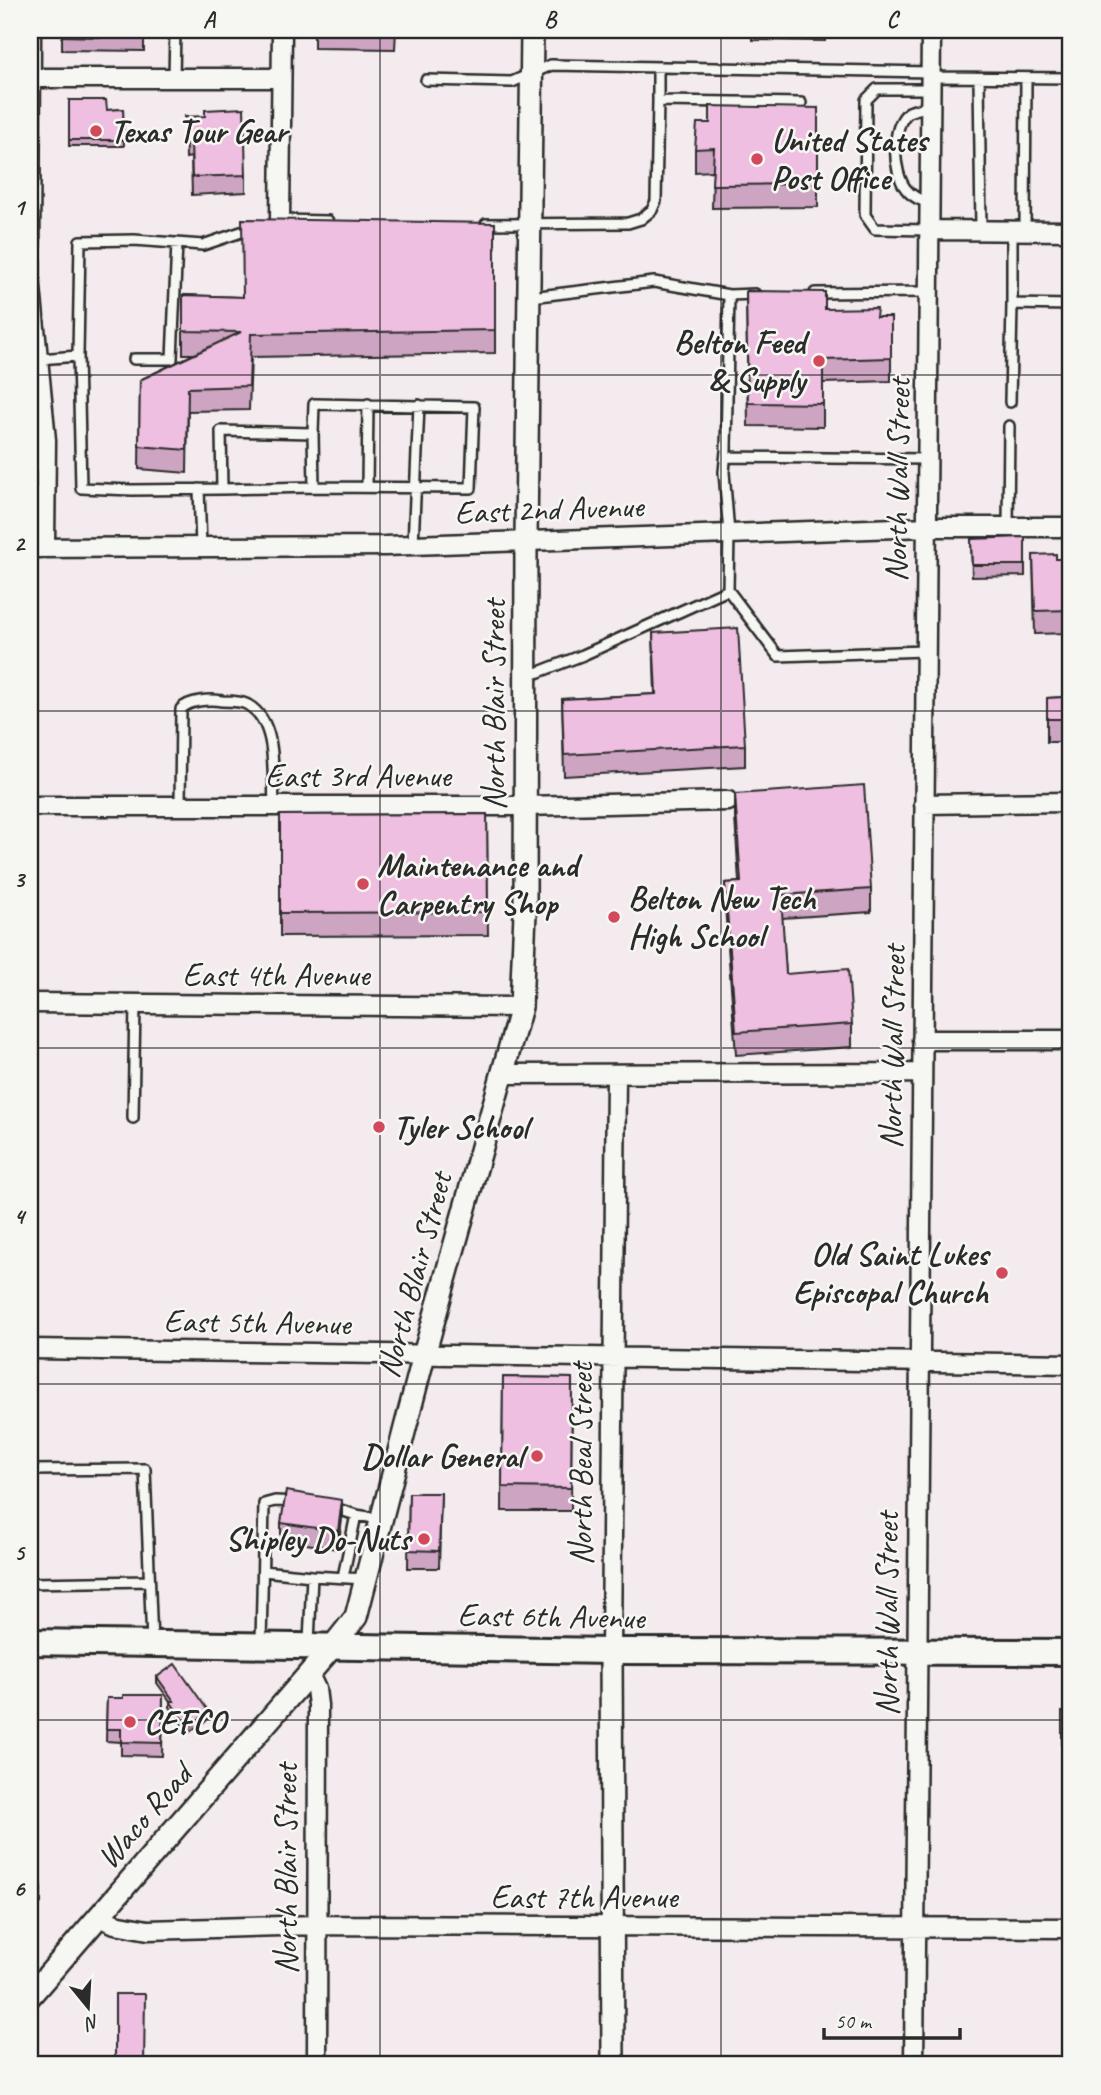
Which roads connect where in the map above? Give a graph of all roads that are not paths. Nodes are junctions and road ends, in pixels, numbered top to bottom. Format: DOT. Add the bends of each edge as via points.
graph roads {
  1 [pos="31,30"];
  2 [pos="175,30"];
  3 [pos="282,30"];
  4 [pos="532,30"];
  5 [pos="931,30"];
  6 [pos="658,67"];
  7 [pos="531,74"];
  8 [pos="30,78"];
  9 [pos="174,78"];
  10 [pos="281,78"];
  11 [pos="979,78"];
  12 [pos="1026,78"];
  13 [pos="1071,78"];
  14 [pos="426,80"];
  15 [pos="930,86"];
  16 [pos="658,101"];
  17 [pos="801,103"];
  18 [pos="929,203"];
  19 [pos="280,220"];
  20 [pos="335,221"];
  21 [pos="473,223"];
  22 [pos="528,225"];
  23 [pos="929,230"];
  24 [pos="981,230"];
  25 [pos="1018,230"];
  26 [pos="1071,231"];
  27 [pos="177,243"];
  28 [pos="929,292"];
  29 [pos="809,293"];
  30 [pos="769,294"];
  31 [pos="729,295"];
  32 [pos="529,297"];
  33 [pos="1012,304"];
  34 [pos="1071,305"];
  35 [pos="78,356"];
  36 [pos="134,359"];
  37 [pos="36,366"];
  38 [pos="1010,401"];
  39 [pos="368,404"];
  40 [pos="419,405"];
  41 [pos="1009,426"];
  42 [pos="313,433"];
  43 [pos="726,457"];
  44 [pos="927,459"];
  45 [pos="314,487"];
  46 [pos="367,487"];
  47 [pos="416,487"];
  48 [pos="199,489"];
  49 [pos="222,489"];
  50 [pos="926,527"];
  51 [pos="1008,527"];
  52 [pos="1071,527"];
  53 [pos="729,533"];
  54 [pos="526,539"];
  55 [pos="413,545"];
  56 [pos="201,547"];
  57 [pos="37,548"];
  58 [pos="728,590"];
  59 [pos="925,651"];
  60 [pos="526,677"];
  61 [pos="728,801"];
  62 [pos="1071,803"];
  63 [pos="924,804"];
  64 [pos="30,806"];
  65 [pos="180,806"];
  66 [pos="274,806"];
  67 [pos="525,806"];
  68 [pos="30,1003"];
  69 [pos="135,1004"];
  70 [pos="521,1007"];
  71 [pos="1071,1040"];
  72 [pos="922,1041"];
  73 [pos="921,1073"];
  74 [pos="501,1074"];
  75 [pos="616,1074"];
  76 [pos="134,1118"];
  77 [pos="30,1349"];
  78 [pos="424,1355"];
  79 [pos="614,1358"];
  80 [pos="919,1363"];
  81 [pos="1071,1364"];
  82 [pos="30,1470"];
  83 [pos="356,1515"];
  84 [pos="381,1519"];
  85 [pos="263,1571"];
  86 [pos="312,1576"];
  87 [pos="343,1577"];
  88 [pos="365,1579"];
  89 [pos="149,1581"];
  90 [pos="30,1583"];
  91 [pos="30,1615"];
  92 [pos="31,1642"];
  93 [pos="152,1644"];
  94 [pos="261,1645"];
  95 [pos="309,1645"];
  96 [pos="334,1646"];
  97 [pos="611,1651"];
  98 [pos="916,1651"];
  99 [pos="1071,1652"];
  100 [pos="309,1674"];
  101 [pos="98,1916"];
  102 [pos="317,1926"];
  103 [pos="915,1926"];
  104 [pos="612,1927"];
  105 [pos="1071,1928"];
  106 [pos="30,1996"];
  107 [pos="317,2065"];
  108 [pos="613,2065"];
  109 [pos="914,2065"];
  1 -- 8 [label="street"];
  2 -- 9 [label="lane"];
  3 -- 10 [label="street"];
  4 -- 7 [label="street, North Blair Street"];
  5 -- 15 [label="street, North Wall Street"];
  6 -- 7 [label="lane" via="551,65"];
  6 -- 15 [label="lane"];
  6 -- 16 [label="lane"];
  7 -- 14 [label="lane" via="512,82"];
  7 -- 22 [label="street, North Blair Street"];
  8 -- 9 [label="street"];
  8 -- 37 [label="street" via="30,277"];
  9 -- 10 [label="street"];
  10 -- 19 [label="street"];
  11 -- 12 [label="lane"];
  11 -- 15 [label="lane"];
  11 -- 24 [label="lane"];
  12 -- 13 [label="lane"];
  12 -- 25 [label="lane"];
  15 -- 18 [label="street, North Wall Street"];
  15 -- 18 [label="lane" via="903,118 896,140 900,179 914,197"];
  15 -- 23 [label="lane" via="877,89 866,100 865,215 875,229"];
  16 -- 17 [label="lane"];
  16 -- 22 [label="lane" via="652,210 628,223"];
  18 -- 23 [label="street, North Wall Street"];
  19 -- 20 [label="lane"];
  19 -- 27 [label="lane" via="203,244"];
  21 -- 22 [label="lane"];
  22 -- 32 [label="street, North Blair Street"];
  23 -- 24 [label="street"];
  23 -- 28 [label="street, North Wall Street"];
  24 -- 25 [label="street"];
  25 -- 26 [label="street"];
  25 -- 33 [label="lane"];
  27 -- 35 [label="lane" via="80,241"];
  27 -- 36 [label="lane" via="172,359"];
  28 -- 29 [label="lane"];
  28 -- 44 [label="street, North Wall Street"];
  30 -- 31 [label="lane"];
  31 -- 32 [label="lane" via="654,282"];
  31 -- 43 [label="lane"];
  32 -- 54 [label="street, North Blair Street"];
  33 -- 34 [label="lane"];
  33 -- 38 [label="lane"];
  35 -- 37 [label="lane"];
  35 -- 48 [label="lane" via="81,488"];
  37 -- 57 [label="street" via="46,440"];
  39 -- 40 [label="lane"];
  39 -- 42 [label="lane" via="314,404"];
  39 -- 46 [label="lane"];
  40 -- 47 [label="lane"];
  40 -- 47 [label="lane" via="474,407 472,474 471,488"];
  41 -- 51 [label="lane"];
  42 -- 45 [label="lane"];
  42 -- 49 [label="lane" via="221,431"];
  43 -- 44 [label="lane"];
  43 -- 53 [label="lane"];
  44 -- 50 [label="street, North Wall Street"];
  45 -- 46 [label="lane"];
  45 -- 49 [label="lane"];
  46 -- 47 [label="lane"];
  47 -- 55 [label="lane"];
  48 -- 49 [label="lane"];
  48 -- 56 [label="lane"];
  50 -- 51 [label="street, East 2nd Avenue"];
  50 -- 53 [label="street, East 2nd Avenue"];
  50 -- 59 [label="street, North Wall Street"];
  51 -- 52 [label="street, East 2nd Avenue"];
  53 -- 54 [label="street, East 2nd Avenue"];
  53 -- 58 [label="lane"];
  54 -- 55 [label="street, East 2nd Avenue"];
  54 -- 60 [label="street, North Blair Street"];
  55 -- 56 [label="street, East 2nd Avenue"];
  56 -- 57 [label="street, East 2nd Avenue"];
  58 -- 59 [label="lane" via="778,656"];
  58 -- 60 [label="lane"];
  59 -- 63 [label="street, North Wall Street"];
  60 -- 67 [label="street, North Blair Street"];
  61 -- 67 [label="street, East 3rd Avenue"];
  62 -- 63 [label="street"];
  63 -- 72 [label="street, North Wall Street"];
  64 -- 65 [label="street, East 3rd Avenue"];
  65 -- 66 [label="street, East 3rd Avenue"];
  65 -- 66 [label="lane" via="181,709 212,699 247,704 263,720 270,741"];
  66 -- 67 [label="street, East 3rd Avenue"];
  67 -- 70 [label="street, North Blair Street"];
  68 -- 69 [label="street, East 4th Avenue"];
  69 -- 70 [label="street, East 4th Avenue"];
  69 -- 76 [label="lane"];
  70 -- 74 [label="street, North Blair Street"];
  71 -- 72 [label="street"];
  72 -- 73 [label="street, North Wall Street"];
  73 -- 75 [label="street"];
  73 -- 80 [label="street, North Wall Street"];
  74 -- 75 [label="street"];
  74 -- 78 [label="street, North Blair Street"];
  75 -- 79 [label="street, North Beal Street"];
  77 -- 78 [label="street, East 5th Avenue"];
  78 -- 79 [label="street, East 5th Avenue"];
  78 -- 84 [label="street, North Blair Street"];
  79 -- 80 [label="street, East 5th Avenue"];
  79 -- 97 [label="street, North Beal Street"];
  80 -- 81 [label="street, East 5th Avenue"];
  80 -- 98 [label="street, North Wall Street"];
  82 -- 89 [label="lane" via="145,1469"];
  83 -- 84 [label="lane"];
  83 -- 85 [label="lane" via="314,1504 275,1500 264,1504"];
  83 -- 87 [label="lane"];
  84 -- 88 [label="street, North Blair Street"];
  85 -- 86 [label="lane"];
  85 -- 94 [label="lane"];
  86 -- 87 [label="lane"];
  86 -- 95 [label="lane"];
  87 -- 88 [label="lane"];
  88 -- 96 [label="street, North Blair Street" via="356,1617"];
  89 -- 90 [label="lane"];
  89 -- 93 [label="lane"];
  91 -- 92 [label="lane"];
  92 -- 93 [label="main road, East 6th Avenue"];
  93 -- 94 [label="main road, East 6th Avenue"];
  94 -- 95 [label="main road, East 6th Avenue"];
  95 -- 96 [label="main road, East 6th Avenue"];
  96 -- 97 [label="main road, East 6th Avenue"];
  96 -- 100 [label="street, Waco Road"];
  97 -- 98 [label="main road, East 6th Avenue"];
  97 -- 104 [label="street, North Beal Street"];
  98 -- 99 [label="main road, East 6th Avenue"];
  98 -- 103 [label="street, North Wall Street"];
  100 -- 101 [label="street, Waco Road"];
  100 -- 102 [label="street, North Blair Street" via="318,1705"];
  101 -- 102 [label="street, East 7th Avenue" via="148,1930"];
  101 -- 106 [label="street, Waco Road"];
  102 -- 104 [label="street, East 7th Avenue"];
  102 -- 107 [label="street, North Blair Street"];
  103 -- 104 [label="street, East 7th Avenue"];
  103 -- 105 [label="street, East 7th Avenue"];
  103 -- 109 [label="street, North Wall Street"];
  104 -- 108 [label="street, North Beal Street"];
}
